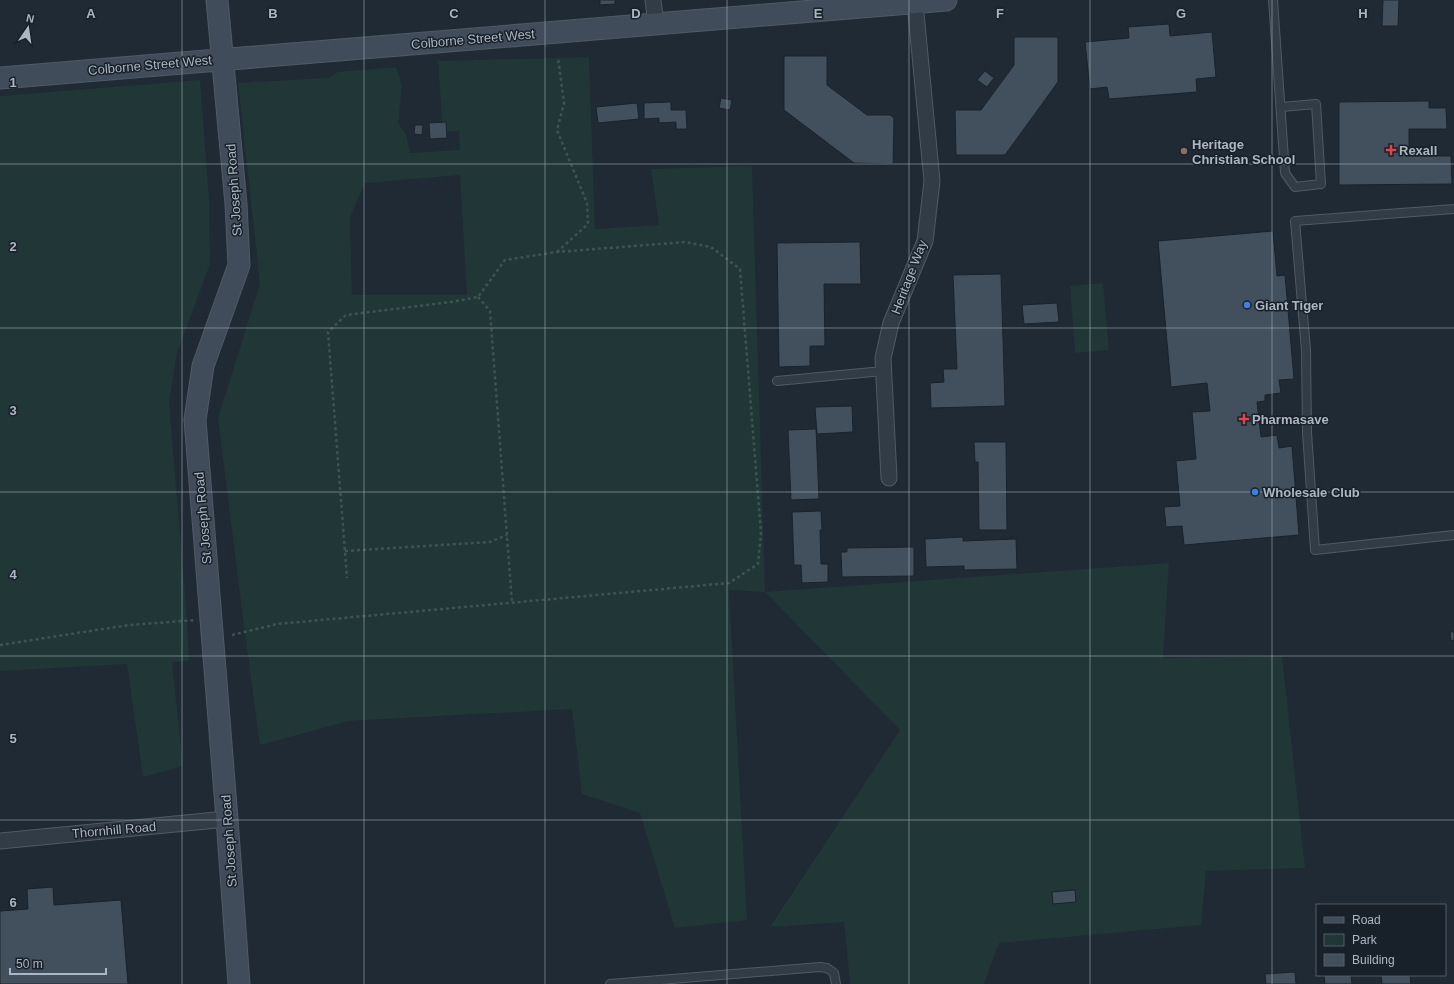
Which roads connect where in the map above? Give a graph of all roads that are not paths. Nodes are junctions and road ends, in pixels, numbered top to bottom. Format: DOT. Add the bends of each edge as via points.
graph roads {
  1 [pos="217,0"];
  2 [pos="653,0"];
  3 [pos="946,0"];
  4 [pos="1273,0"];
  5 [pos="915,2"];
  6 [pos="656,24"];
  7 [pos="222,60"];
  8 [pos="0,78"];
  9 [pos="1281,107"];
  10 [pos="1454,209"];
  11 [pos="883,371"];
  12 [pos="777,381"];
  13 [pos="889,478"];
  14 [pos="1454,535"];
  15 [pos="227,819"];
  16 [pos="0,840"];
  17 [pos="239,984"];
  18 [pos="610,984"];
  19 [pos="836,984"];
  1 -- 7 [label="street, St Joseph Road"];
  2 -- 6 [label="street"];
  3 -- 5 [label="street, Colborne Street West"];
  4 -- 9 [label="lane"];
  5 -- 6 [label="street, Colborne Street West"];
  5 -- 11 [label="street, Heritage Way" via="932,181 925,241 891,323 883,358"];
  6 -- 7 [label="street, Colborne Street West"];
  7 -- 8 [label="street, Colborne Street West"];
  7 -- 15 [label="street, St Joseph Road" via="236,204 239,265 202,366 195,420"];
  9 -- 9 [label="lane" via="1286,173 1295,187 1321,184 1316,104"];
  10 -- 14 [label="lane" via="1295,221 1306,350 1307,432 1315,550"];
  11 -- 12 [label="lane"];
  11 -- 13 [label="street, Heritage Way"];
  15 -- 16 [label="street, Thornhill Road"];
  15 -- 17 [label="street, St Joseph Road"];
  18 -- 19 [label="lane" via="820,967 834,973"];
}
